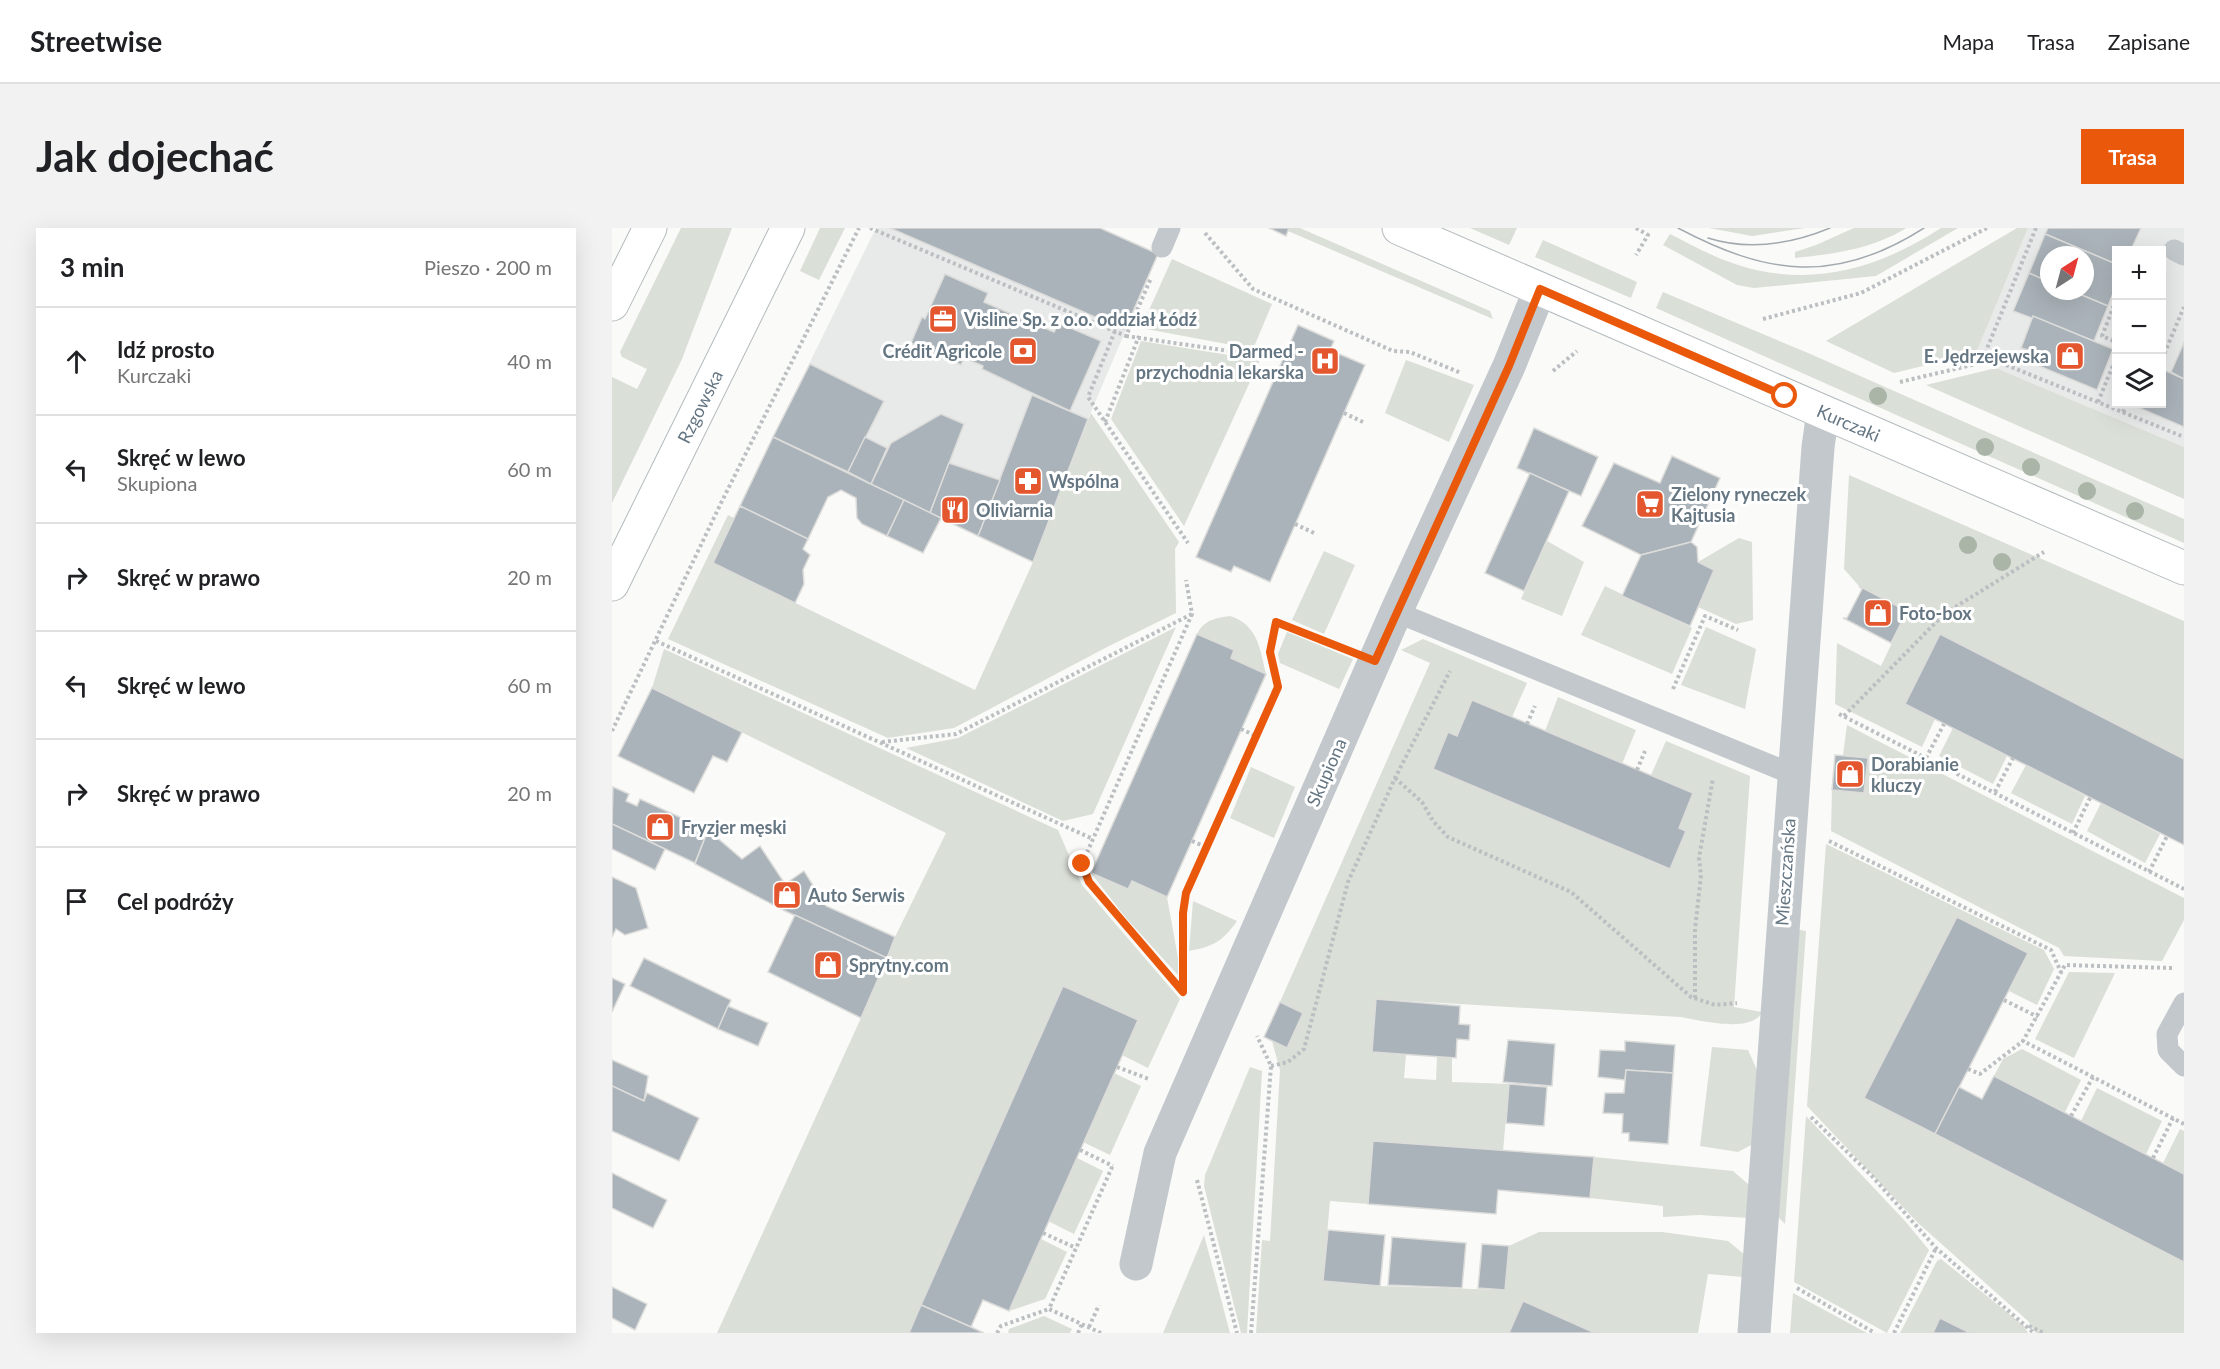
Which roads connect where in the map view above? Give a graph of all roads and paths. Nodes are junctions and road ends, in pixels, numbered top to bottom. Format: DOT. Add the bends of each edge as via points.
graph roads {
  1 [pos="650,228"];
  2 [pos="788,228"];
  3 [pos="859,228"];
  4 [pos="870,228"];
  5 [pos="1201,228"];
  6 [pos="1636,228"];
  7 [pos="1987,228"];
  8 [pos="2036,228"];
  9 [pos="1407,230"];
  10 [pos="1636,255"];
  11 [pos="1155,270"];
  12 [pos="1540,289"];
  13 [pos="612,304"];
  14 [pos="2184,307"];
  15 [pos="2112,310"];
  16 [pos="1763,319"];
  17 [pos="1115,331"];
  18 [pos="1126,336"];
  19 [pos="1139,336"];
  20 [pos="2112,340"];
  21 [pos="1393,351"];
  22 [pos="2164,354"];
  23 [pos="1271,357"];
  24 [pos="1994,360"];
  25 [pos="2112,368"];
  26 [pos="1900,382"];
  27 [pos="2098,402"];
  28 [pos="2125,408"];
  29 [pos="1823,412"];
  30 [pos="2123,412"];
  31 [pos="1344,413"];
  32 [pos="1105,422"];
  33 [pos="1363,422"];
  34 [pos="2184,437"];
  35 [pos="1295,524"];
  36 [pos="1314,533"];
  37 [pos="1188,543"];
  38 [pos="2050,549"];
  39 [pos="2184,568"];
  40 [pos="1186,580"];
  41 [pos="612,584"];
  42 [pos="1396,612"];
  43 [pos="1192,614"];
  44 [pos="1738,630"];
  45 [pos="657,641"];
  46 [pos="1469,642"];
  47 [pos="1375,661"];
  48 [pos="1834,712"];
  49 [pos="1844,716"];
  50 [pos="1659,719"];
  51 [pos="1944,724"];
  52 [pos="1241,729"];
  53 [pos="612,731"];
  54 [pos="1256,736"];
  55 [pos="881,742"];
  56 [pos="1723,746"];
  57 [pos="1926,758"];
  58 [pos="2013,758"];
  59 [pos="1637,770"];
  60 [pos="1792,774"];
  61 [pos="1395,778"];
  62 [pos="1995,792"];
  63 [pos="2090,798"];
  64 [pos="2073,832"];
  65 [pos="2167,836"];
  66 [pos="1824,838"];
  67 [pos="1093,839"];
  68 [pos="1192,841"];
  69 [pos="1206,847"];
  70 [pos="2149,872"];
  71 [pos="2184,890"];
  72 [pos="2184,969"];
  73 [pos="2062,973"];
  74 [pos="1234,983"];
  75 [pos="1183,992"];
  76 [pos="1188,998"];
  77 [pos="1695,998"];
  78 [pos="2004,1000"];
  79 [pos="1776,1002"];
  80 [pos="2184,1002"];
  81 [pos="2038,1017"];
  82 [pos="2023,1041"];
  83 [pos="1271,1066"];
  84 [pos="2184,1066"];
  85 [pos="1117,1067"];
  86 [pos="1968,1069"];
  87 [pos="1156,1070"];
  88 [pos="2092,1077"];
  89 [pos="1151,1080"];
  90 [pos="1146,1091"];
  91 [pos="1807,1113"];
  92 [pos="2071,1116"];
  93 [pos="2173,1118"];
  94 [pos="2184,1124"];
  95 [pos="1080,1150"];
  96 [pos="1118,1155"];
  97 [pos="2153,1158"];
  98 [pos="1113,1166"];
  99 [pos="1196,1176"];
  100 [pos="1043,1233"];
  101 [pos="1076,1248"];
  102 [pos="1936,1248"];
  103 [pos="1136,1264"];
  104 [pos="1787,1282"];
  105 [pos="1099,1305"];
  106 [pos="1049,1309"];
  107 [pos="1082,1324"];
  108 [pos="2028,1325"];
  109 [pos="1089,1327"];
  110 [pos="997,1333"];
  111 [pos="1078,1333"];
  112 [pos="1101,1333"];
  113 [pos="1237,1333"];
  114 [pos="1251,1333"];
  115 [pos="1754,1333"];
  116 [pos="1875,1333"];
  117 [pos="1894,1333"];
  118 [pos="2034,1333"];
  119 [pos="2044,1333"];
  1 -- 13 [label="street"];
  2 -- 41 [label="street, Rzgowska"];
  3 -- 45 [label="path" via="722,501"];
  4 -- 17 [label="path"];
  5 -- 21 [label="path" via="1253,289"];
  6 -- 10 [label="path" via="1648,235"];
  7 -- 16 [label="path" via="1862,292"];
  8 -- 24 [label="path" via="1984,356"];
  9 -- 12 [label="street, Kurczaki"];
  11 -- 18 [label="path"];
  12 -- 29 [label="street, Kurczaki"];
  12 -- 42 [label="street, Skupiona" via="1509,366"];
  14 -- 22 [label="path"];
  15 -- 20 [label="path" via="2102,336"];
  17 -- 18 [label="path"];
  17 -- 32 [label="path" via="1088,397"];
  18 -- 19 [label="path"];
  19 -- 23 [label="path"];
  19 -- 32 [label="path"];
  24 -- 26 [label="path"];
  24 -- 27 [label="path"];
  25 -- 27 [label="path"];
  27 -- 30 [label="path"];
  28 -- 30 [label="path"];
  29 -- 39 [label="street, Kurczaki"];
  29 -- 60 [label="street, Mieszczańska"];
  30 -- 34 [label="path"];
  31 -- 33 [label="path"];
  32 -- 37 [label="path"];
  35 -- 36 [label="path"];
  38 -- 49 [label="path" via="1944,614"];
  40 -- 43 [label="path"];
  42 -- 46 [label="lane"];
  42 -- 47 [label="street, Skupiona"];
  43 -- 55 [label="path" via="956,734"];
  43 -- 67 [label="path"];
  44 -- 50 [label="path" via="1705,616"];
  45 -- 53 [label="path"];
  45 -- 55 [label="path"];
  46 -- 50 [label="lane"];
  46 -- 61 [label="path" via="1443,682"];
  47 -- 54 [label="path" via="1276,622 1270,652 1278,687"];
  47 -- 74 [label="street, Skupiona"];
  48 -- 49 [label="path"];
  49 -- 57 [label="path"];
  50 -- 56 [label="lane"];
  50 -- 59 [label="path"];
  51 -- 57 [label="path"];
  52 -- 54 [label="path"];
  54 -- 69 [label="path"];
  55 -- 67 [label="path"];
  56 -- 60 [label="lane"];
  56 -- 77 [label="path" via="1711,787 1699,858"];
  57 -- 62 [label="path"];
  58 -- 62 [label="path"];
  60 -- 79 [label="street, Mieszczańska"];
  61 -- 77 [label="path" via="1422,802 1448,837 1571,892"];
  61 -- 83 [label="path" via="1348,882 1304,1049 1288,1062"];
  62 -- 64 [label="path"];
  63 -- 64 [label="path"];
  64 -- 70 [label="path"];
  65 -- 70 [label="path"];
  66 -- 73 [label="path" via="2051,950"];
  67 -- 75 [label="path" via="1082,864 1089,882"];
  68 -- 69 [label="path"];
  69 -- 75 [label="path" via="1186,893"];
  70 -- 71 [label="path"];
  72 -- 73 [label="path" via="2065,965"];
  73 -- 81 [label="path"];
  74 -- 83 [label="path"];
  74 -- 103 [label="street, Skupiona" via="1160,1153"];
  75 -- 76 [label="path"];
  77 -- 79 [label="path" via="1714,1005"];
  78 -- 81 [label="path"];
  79 -- 115 [label="street, Mieszczańska"];
  80 -- 84 [label="lane" via="2168,1034 2168,1050"];
  81 -- 82 [label="path"];
  82 -- 86 [label="path" via="1980,1074"];
  82 -- 88 [label="path"];
  83 -- 114 [label="path"];
  85 -- 89 [label="path"];
  87 -- 89 [label="path"];
  88 -- 92 [label="path"];
  88 -- 93 [label="path"];
  89 -- 90 [label="path"];
  91 -- 102 [label="path" via="1871,1175"];
  93 -- 94 [label="path"];
  93 -- 97 [label="path"];
  95 -- 98 [label="path"];
  96 -- 98 [label="path"];
  98 -- 101 [label="path"];
  99 -- 113 [label="path"];
  100 -- 101 [label="path"];
  101 -- 106 [label="path"];
  102 -- 108 [label="path"];
  102 -- 117 [label="path"];
  104 -- 116 [label="path"];
  105 -- 109 [label="path"];
  106 -- 107 [label="path"];
  106 -- 110 [label="path" via="1001,1326"];
  107 -- 109 [label="path"];
  107 -- 111 [label="path"];
  108 -- 118 [label="path"];
  108 -- 119 [label="path"];
  109 -- 112 [label="path"];
}
